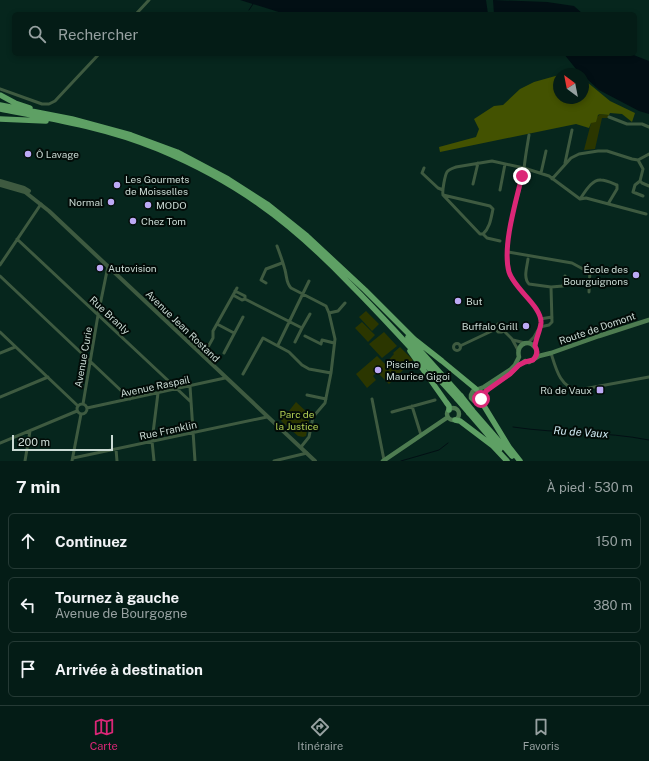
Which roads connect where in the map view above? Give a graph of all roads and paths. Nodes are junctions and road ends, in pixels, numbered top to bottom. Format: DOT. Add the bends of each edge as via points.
graph roads {
  1 [pos="149,0"];
  2 [pos="138,12"];
  3 [pos="97,56"];
  4 [pos="0,92"];
  5 [pos="0,106"];
  6 [pos="0,110"];
  7 [pos="34,112"];
  8 [pos="609,117"];
  9 [pos="0,119"];
  10 [pos="649,127"];
  11 [pos="572,130"];
  12 [pos="529,136"];
  13 [pos="546,151"];
  14 [pos="649,154"];
  15 [pos="171,155"];
  16 [pos="638,160"];
  17 [pos="478,163"];
  18 [pos="506,164"];
  19 [pos="565,165"];
  20 [pos="424,168"];
  21 [pos="524,168"];
  22 [pos="541,173"];
  23 [pos="552,179"];
  24 [pos="0,181"];
  25 [pos="640,181"];
  26 [pos="473,184"];
  27 [pos="0,185"];
  28 [pos="648,185"];
  29 [pos="443,190"];
  30 [pos="500,190"];
  31 [pos="443,195"];
  32 [pos="643,196"];
  33 [pos="580,198"];
  34 [pos="40,203"];
  35 [pos="608,204"];
  36 [pos="646,214"];
  37 [pos="483,234"];
  38 [pos="17,239"];
  39 [pos="500,241"];
  40 [pos="277,246"];
  41 [pos="508,252"];
  42 [pos="528,259"];
  43 [pos="332,260"];
  44 [pos="282,263"];
  45 [pos="0,265"];
  46 [pos="108,266"];
  47 [pos="0,276"];
  48 [pos="565,276"];
  49 [pos="310,281"];
  50 [pos="266,283"];
  51 [pos="551,287"];
  52 [pos="589,292"];
  53 [pos="303,294"];
  54 [pos="233,295"];
  55 [pos="365,298"];
  56 [pos="245,299"];
  57 [pos="345,303"];
  58 [pos="329,313"];
  59 [pos="310,314"];
  60 [pos="98,315"];
  61 [pos="243,316"];
  62 [pos="552,317"];
  63 [pos="540,319"];
  64 [pos="649,320"];
  65 [pos="289,322"];
  66 [pos="216,324"];
  67 [pos="540,327"];
  68 [pos="302,328"];
  69 [pos="496,329"];
  70 [pos="504,331"];
  71 [pos="0,332"];
  72 [pos="234,333"];
  73 [pos="305,336"];
  74 [pos="512,339"];
  75 [pos="295,342"];
  76 [pos="334,342"];
  77 [pos="527,343"];
  78 [pos="278,345"];
  79 [pos="460,346"];
  80 [pos="15,347"];
  81 [pos="536,348"];
  82 [pos="518,350"];
  83 [pos="0,353"];
  84 [pos="224,353"];
  85 [pos="551,353"];
  86 [pos="203,356"];
  87 [pos="519,357"];
  88 [pos="535,358"];
  89 [pos="90,362"];
  90 [pos="525,362"];
  91 [pos="243,374"];
  92 [pos="331,374"];
  93 [pos="48,377"];
  94 [pos="649,377"];
  95 [pos="226,378"];
  96 [pos="190,386"];
  97 [pos="177,389"];
  98 [pos="477,390"];
  99 [pos="158,393"];
  100 [pos="307,395"];
  101 [pos="0,396"];
  102 [pos="459,398"];
  103 [pos="471,398"];
  104 [pos="482,398"];
  105 [pos="326,399"];
  106 [pos="372,399"];
  107 [pos="130,400"];
  108 [pos="435,400"];
  109 [pos="191,402"];
  110 [pos="83,404"];
  111 [pos="78,406"];
  112 [pos="412,406"];
  113 [pos="87,408"];
  114 [pos="449,410"];
  115 [pos="457,410"];
  116 [pos="77,411"];
  117 [pos="471,411"];
  118 [pos="392,412"];
  119 [pos="81,414"];
  120 [pos="267,417"];
  121 [pos="448,417"];
  122 [pos="456,420"];
  123 [pos="30,431"];
  124 [pos="193,432"];
  125 [pos="421,435"];
  126 [pos="152,441"];
  127 [pos="0,443"];
  128 [pos="301,447"];
  129 [pos="116,449"];
  130 [pos="307,453"];
  131 [pos="72,460"];
  132 [pos="25,461"];
  133 [pos="116,461"];
  134 [pos="154,461"];
  135 [pos="195,461"];
  136 [pos="274,461"];
  137 [pos="315,461"];
  138 [pos="384,461"];
  139 [pos="507,461"];
  140 [pos="510,461"];
  141 [pos="516,461"];
  142 [pos="520,461"];
  1 -- 2 [label="street"];
  3 -- 4 [label="street" via="52,103 42,104"];
  4 -- 7 [label="highway"];
  5 -- 7 [label="highway"];
  6 -- 15 [label="highway" via="100,130"];
  7 -- 43 [label="highway" via="131,134 202,164 267,204"];
  8 -- 10 [label="street" via="627,124 642,124"];
  9 -- 15 [label="highway" via="42,121 84,129 128,140"];
  11 -- 19 [label="street"];
  12 -- 21 [label="street"];
  13 -- 22 [label="street"];
  14 -- 16 [label="street"];
  15 -- 55 [label="highway" via="225,182 260,205 296,232"];
  16 -- 19 [label="street" via="598,151 579,154"];
  16 -- 25 [label="street" via="643,169"];
  17 -- 18 [label="street" via="492,161"];
  17 -- 26 [label="street"];
  17 -- 29 [label="street" via="450,169"];
  18 -- 21 [label="street"];
  18 -- 30 [label="street"];
  19 -- 23 [label="street"];
  20 -- 29 [label="street" via="422,173"];
  21 -- 22 [label="street"];
  21 -- 41 [label="street"];
  22 -- 23 [label="street"];
  23 -- 33 [label="street"];
  24 -- 34 [label="street, Avenue Jean Rostand" via="24,188"];
  25 -- 28 [label="street"];
  25 -- 32 [label="street" via="635,185 633,192"];
  27 -- 34 [label="street, Avenue Jean Rostand" via="24,191"];
  29 -- 31 [label="street"];
  31 -- 37 [label="street" via="480,234"];
  31 -- 37 [label="street" via="490,206 492,209 488,229"];
  33 -- 35 [label="street"];
  33 -- 35 [label="street" via="595,181 601,180 617,185"];
  34 -- 38 [label="street"];
  34 -- 46 [label="street, Avenue Jean Rostand"];
  35 -- 36 [label="street"];
  37 -- 39 [label="street" via="487,238"];
  38 -- 45 [label="street"];
  38 -- 60 [label="street, Rue Branly"];
  40 -- 44 [label="street"];
  41 -- 52 [label="street" via="572,263 590,270"];
  41 -- 63 [label="street" via="508,267 512,278"];
  42 -- 51 [label="street" via="526,281 529,284"];
  43 -- 98 [label="highway" via="414,339"];
  43 -- 102 [label="highway" via="394,322"];
  44 -- 50 [label="street" via="266,269 261,280"];
  44 -- 53 [label="street" via="288,285"];
  46 -- 60 [label="street, Avenue Curie"];
  46 -- 86 [label="street, Avenue Jean Rostand"];
  47 -- 89 [label="street"];
  48 -- 51 [label="street" via="563,286"];
  49 -- 53 [label="street"];
  51 -- 62 [label="street"];
  53 -- 58 [label="street" via="326,306"];
  53 -- 65 [label="street"];
  54 -- 56 [label="street"];
  54 -- 56 [label="street" via="236,290 245,296"];
  54 -- 66 [label="street"];
  55 -- 102 [label="highway"];
  55 -- 114 [label="highway" via="411,352 449,406"];
  56 -- 65 [label="street"];
  57 -- 58 [label="street" via="338,311"];
  58 -- 76 [label="street"];
  59 -- 68 [label="street"];
  60 -- 89 [label="street, Avenue Curie"];
  60 -- 97 [label="street, Rue Branly"];
  61 -- 72 [label="street"];
  62 -- 63 [label="street"];
  62 -- 67 [label="street" via="551,324"];
  63 -- 67 [label="street"];
  64 -- 85 [label="main road, Route de Domont"];
  65 -- 68 [label="street"];
  65 -- 78 [label="street"];
  66 -- 72 [label="street"];
  66 -- 86 [label="street" via="213,338"];
  67 -- 77 [label="street"];
  67 -- 81 [label="street"];
  68 -- 75 [label="street"];
  69 -- 70 [label="street"];
  69 -- 70 [label="street" via="497,324 501,323"];
  69 -- 79 [label="street"];
  70 -- 74 [label="street"];
  71 -- 80 [label="street"];
  72 -- 84 [label="street"];
  73 -- 76 [label="street" via="321,344 322,340"];
  74 -- 77 [label="street"];
  74 -- 82 [label="street"];
  76 -- 92 [label="street"];
  77 -- 81 [label="main road"];
  77 -- 82 [label="main road"];
  78 -- 91 [label="street" via="263,338"];
  78 -- 92 [label="street" via="309,369"];
  80 -- 83 [label="street"];
  80 -- 93 [label="street"];
  81 -- 85 [label="main road, Route de Domont"];
  81 -- 88 [label="main road"];
  82 -- 87 [label="main road"];
  85 -- 88 [label="main road, Route de Domont"];
  85 -- 94 [label="street" via="561,379 571,389 578,390"];
  86 -- 95 [label="street, Avenue Jean Rostand"];
  87 -- 90 [label="main road"];
  87 -- 98 [label="main road" via="510,370"];
  88 -- 90 [label="main road"];
  89 -- 107 [label="street"];
  89 -- 110 [label="street, Avenue Curie"];
  90 -- 104 [label="main road" via="489,388"];
  92 -- 105 [label="street"];
  93 -- 101 [label="street"];
  93 -- 111 [label="street"];
  95 -- 96 [label="street, Avenue Raspail"];
  95 -- 120 [label="street, Avenue Jean Rostand"];
  96 -- 97 [label="street, Avenue Raspail"];
  96 -- 109 [label="street"];
  97 -- 99 [label="street, Avenue Raspail"];
  97 -- 109 [label="street, Rue Branly"];
  98 -- 103 [label="main road" via="472,392"];
  98 -- 104 [label="main road" via="482,393"];
  99 -- 107 [label="street, Avenue Raspail"];
  99 -- 126 [label="street"];
  100 -- 105 [label="street"];
  102 -- 117 [label="highway, bridge"];
  103 -- 104 [label="main road" via="476,401"];
  103 -- 115 [label="main road"];
  104 -- 142 [label="highway" via="484,406"];
  105 -- 128 [label="street" via="313,417 309,438"];
  106 -- 138 [label="street"];
  107 -- 113 [label="street, Avenue Raspail"];
  108 -- 112 [label="street"];
  109 -- 124 [label="street"];
  110 -- 111 [label="street"];
  110 -- 113 [label="street"];
  111 -- 116 [label="street"];
  112 -- 118 [label="street"];
  112 -- 125 [label="street"];
  113 -- 119 [label="street"];
  114 -- 115 [label="main road"];
  114 -- 121 [label="main road"];
  115 -- 122 [label="main road" via="459,416"];
  116 -- 119 [label="street"];
  116 -- 123 [label="street"];
  117 -- 140 [label="highway"];
  117 -- 141 [label="highway"];
  119 -- 131 [label="street"];
  120 -- 124 [label="street, Rue Franklin"];
  120 -- 128 [label="street, Avenue Jean Rostand"];
  121 -- 122 [label="main road"];
  121 -- 125 [label="main road"];
  122 -- 139 [label="highway" via="493,446"];
  123 -- 127 [label="street"];
  123 -- 132 [label="street"];
  124 -- 126 [label="street, Rue Franklin"];
  124 -- 135 [label="street"];
  125 -- 138 [label="main road"];
  126 -- 129 [label="street, Rue Franklin"];
  126 -- 134 [label="street"];
  128 -- 130 [label="street, Avenue Jean Rostand"];
  129 -- 131 [label="street, Rue Franklin"];
  129 -- 133 [label="street"];
  130 -- 136 [label="street"];
  130 -- 137 [label="street, Avenue Jean Rostand"];
}
